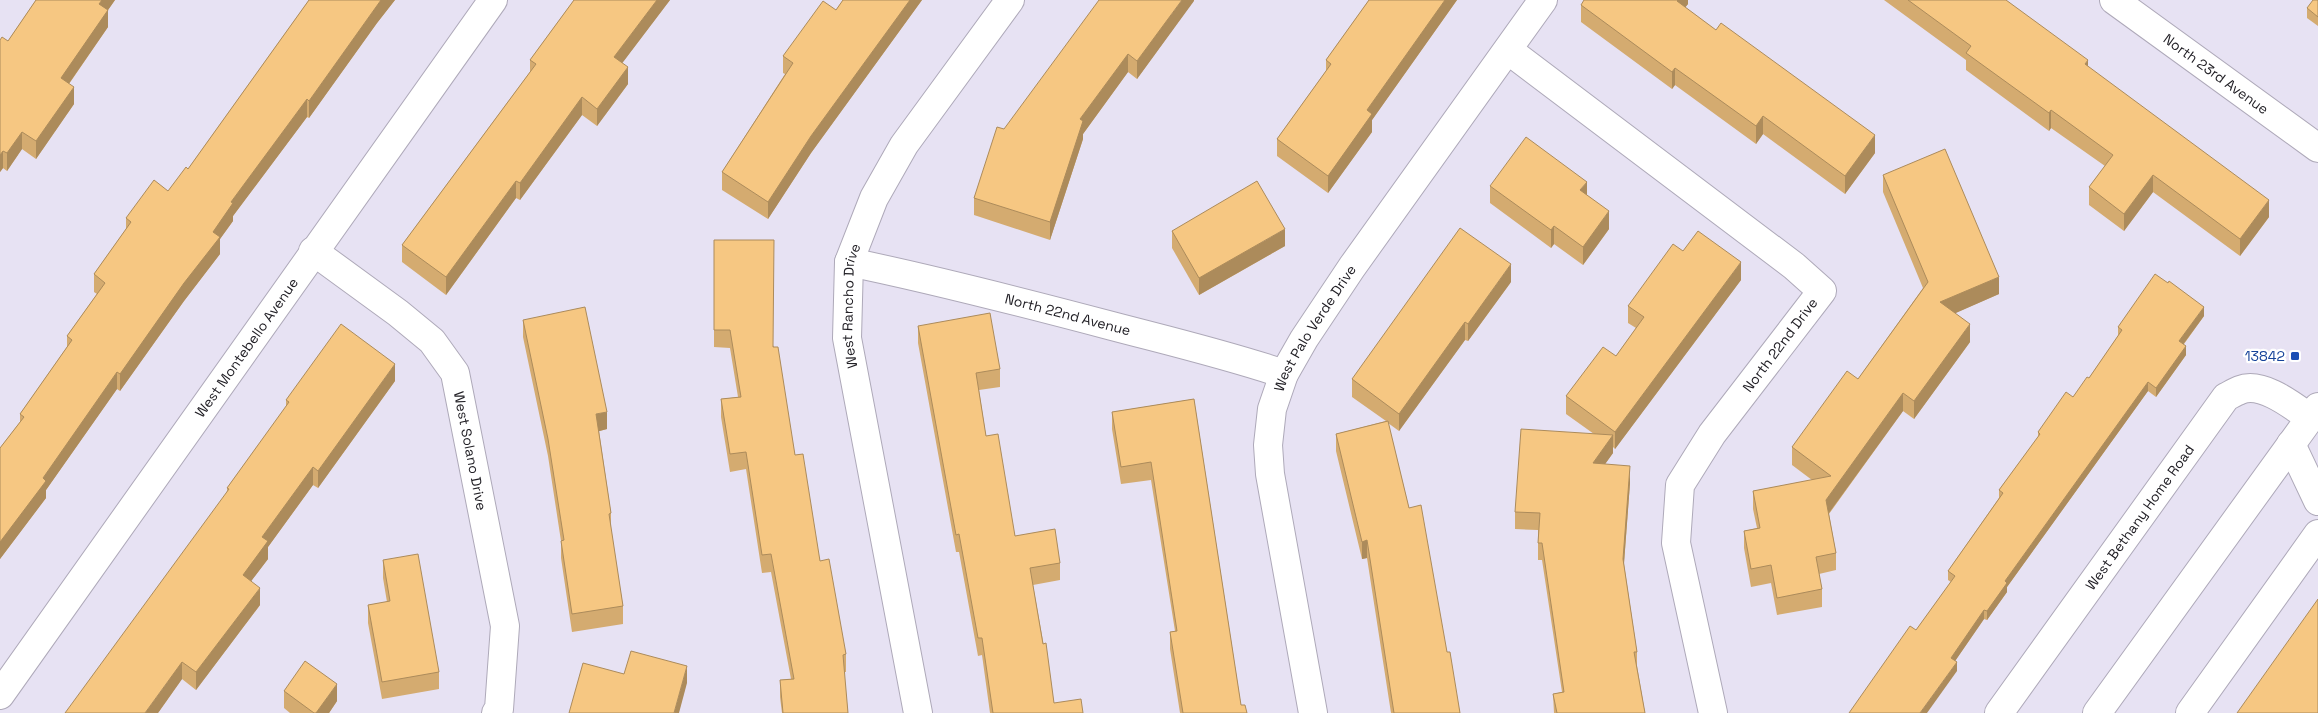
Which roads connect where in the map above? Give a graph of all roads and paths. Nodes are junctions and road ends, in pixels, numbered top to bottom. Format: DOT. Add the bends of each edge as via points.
graph roads {
  1 [pos="493,0"];
  2 [pos="1010,0"];
  3 [pos="1543,0"];
  4 [pos="2114,0"];
  5 [pos="1508,50"];
  6 [pos="2318,148"];
  7 [pos="313,251"];
  8 [pos="849,262"];
  9 [pos="1284,374"];
  10 [pos="2314,412"];
  11 [pos="2291,444"];
  12 [pos="2318,501"];
  13 [pos="2318,534"];
  14 [pos="0,695"];
  15 [pos="496,713"];
  16 [pos="918,713"];
  17 [pos="1313,713"];
  18 [pos="1713,713"];
  19 [pos="2000,713"];
  20 [pos="2097,713"];
  21 [pos="2190,713"];
  1 -- 7 [label="street, West Montebello Avenue"];
  2 -- 8 [label="street, West Rancho Drive" via="904,144 874,198"];
  3 -- 5 [label="street, West Palo Verde Drive"];
  4 -- 6 [label="street, North 23rd Avenue"];
  5 -- 9 [label="street, West Palo Verde Drive" via="1352,267"];
  5 -- 18 [label="street, North 22nd Drive" via="1794,266 1822,291 1712,434 1680,485 1676,543"];
  7 -- 14 [label="street, West Montebello Avenue"];
  7 -- 15 [label="street, West Solano Drive" via="432,341 455,373 505,626 499,709"];
  8 -- 9 [label="street, North 22nd Avenue" via="914,275"];
  8 -- 16 [label="street, West Rancho Drive" via="847,338"];
  9 -- 17 [label="street, West Palo Verde Drive" via="1272,410 1268,444 1270,474"];
  10 -- 11 [label="street, West Bethany Home Road"];
  10 -- 19 [label="street, West Bethany Home Road" via="2263,390 2241,389 2226,397"];
  11 -- 12 [label="street"];
  11 -- 20 [label="street, West Bethany Home Road"];
  13 -- 21 [label="street"];
}
